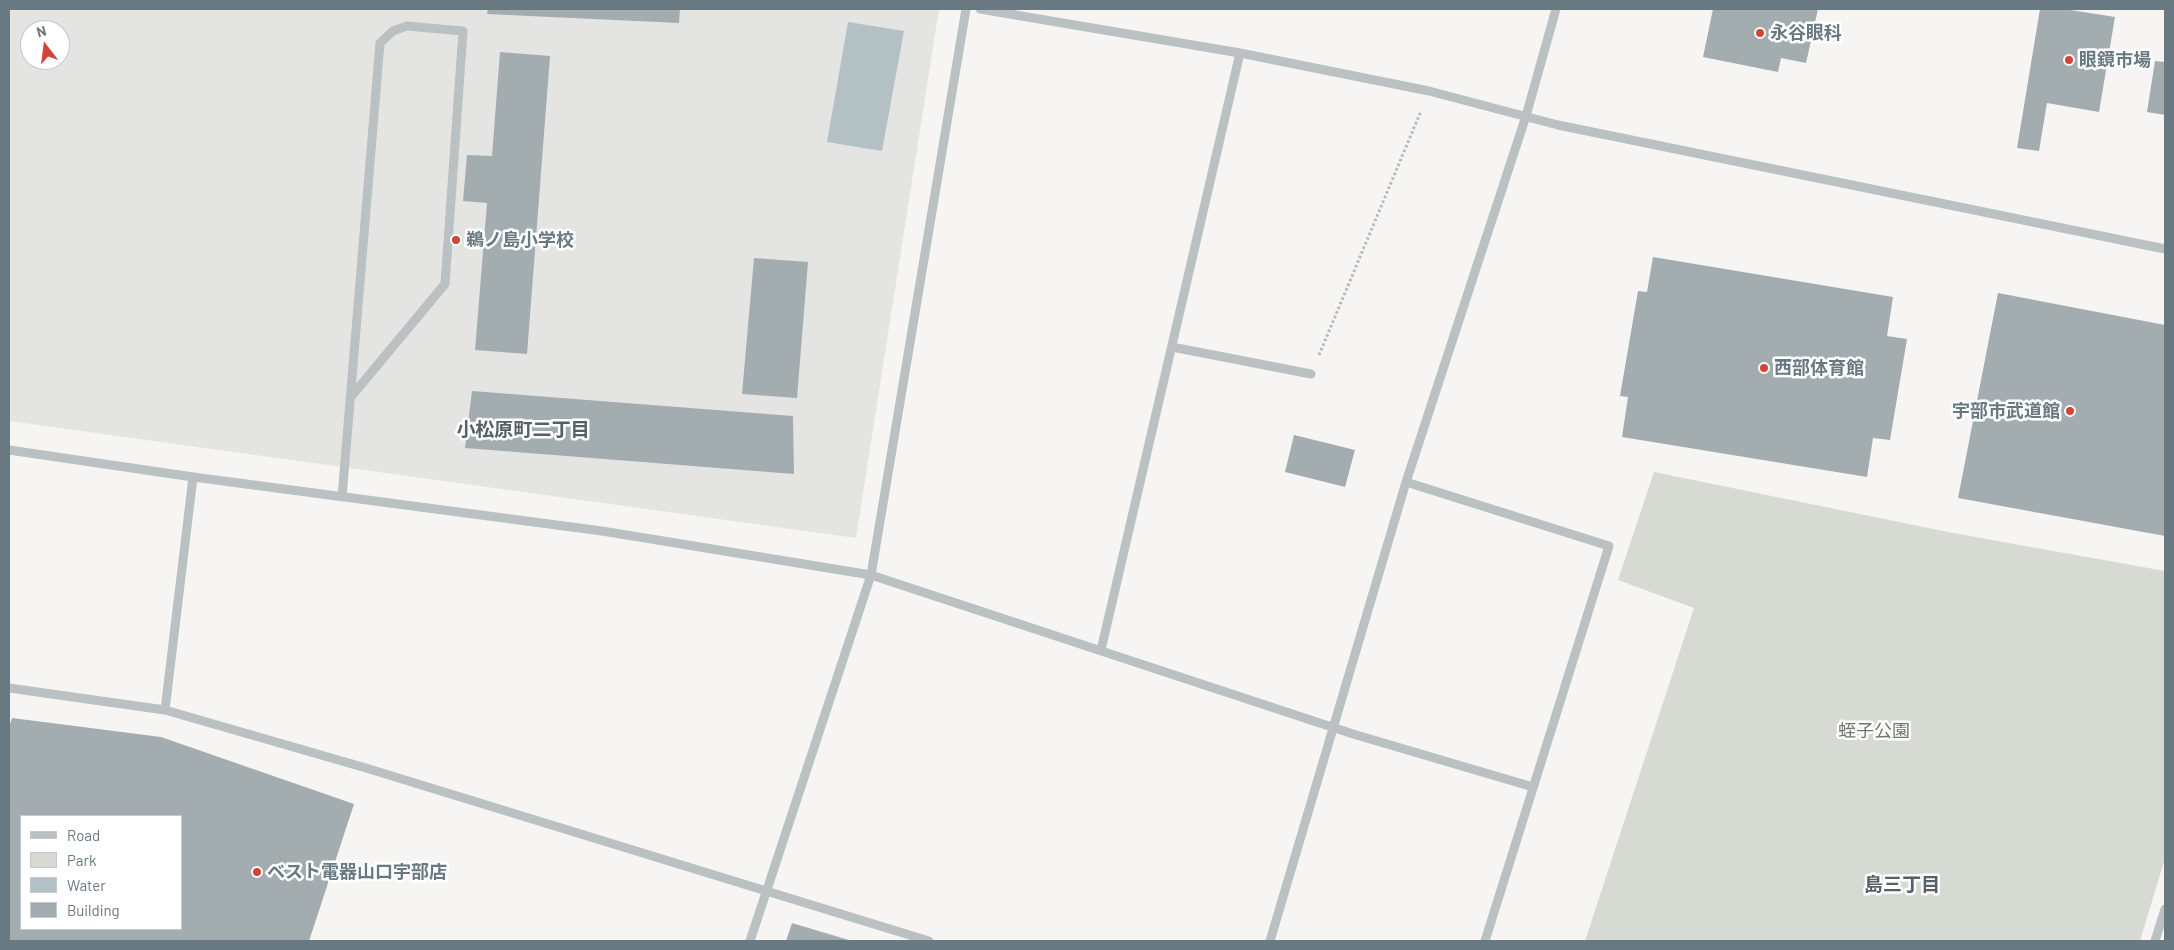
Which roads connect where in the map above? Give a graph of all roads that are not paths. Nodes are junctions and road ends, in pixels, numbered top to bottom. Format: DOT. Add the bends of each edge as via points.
graph roads {
  1 [pos="966,9"];
  2 [pos="980,9"];
  3 [pos="1556,9"];
  4 [pos="1240,53"];
  5 [pos="1526,116"];
  6 [pos="2165,249"];
  7 [pos="1172,348"];
  8 [pos="1311,374"];
  9 [pos="350,398"];
  10 [pos="9,450"];
  11 [pos="193,477"];
  12 [pos="1406,482"];
  13 [pos="342,497"];
  14 [pos="871,575"];
  15 [pos="1101,650"];
  16 [pos="9,688"];
  17 [pos="165,710"];
  18 [pos="1334,727"];
  19 [pos="1533,787"];
  20 [pos="766,890"];
  21 [pos="2165,908"];
  22 [pos="750,941"];
  23 [pos="929,941"];
  24 [pos="1270,941"];
  25 [pos="1487,941"];
  26 [pos="2155,941"];
  1 -- 14 [label="street"];
  2 -- 4 [label="street"];
  3 -- 5 [label="street"];
  4 -- 5 [label="street" via="1429,91"];
  4 -- 7 [label="street"];
  5 -- 6 [label="street"];
  5 -- 12 [label="street"];
  7 -- 8 [label="street"];
  7 -- 15 [label="street"];
  9 -- 9 [label="street" via="380,43 393,31 407,26 463,30 445,284"];
  9 -- 13 [label="street"];
  10 -- 11 [label="street"];
  11 -- 13 [label="street"];
  11 -- 17 [label="street"];
  12 -- 18 [label="street"];
  12 -- 19 [label="street" via="1610,546"];
  13 -- 14 [label="street" via="602,532"];
  14 -- 15 [label="street"];
  14 -- 20 [label="street"];
  15 -- 18 [label="street"];
  16 -- 17 [label="street"];
  17 -- 20 [label="street"];
  18 -- 19 [label="street"];
  18 -- 24 [label="street"];
  19 -- 25 [label="street"];
  20 -- 22 [label="street"];
  20 -- 23 [label="street"];
  21 -- 26 [label="street"];
}
